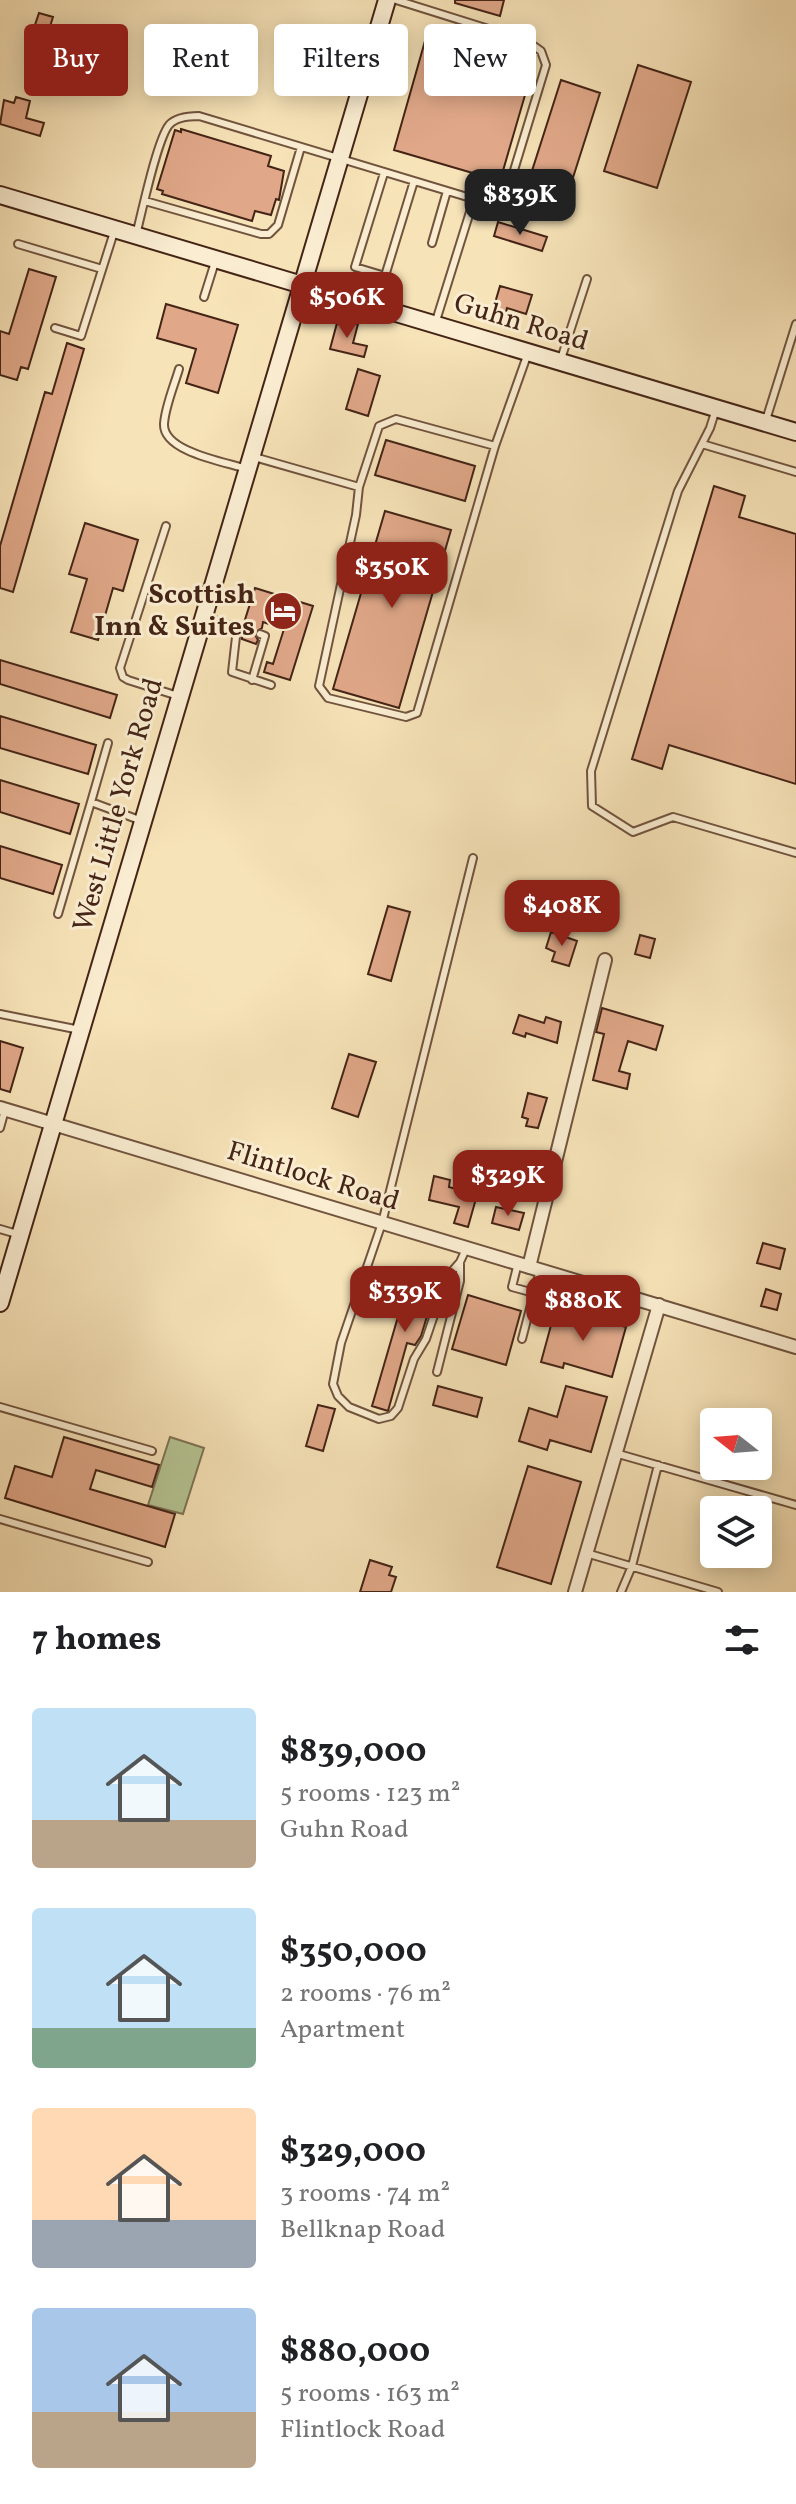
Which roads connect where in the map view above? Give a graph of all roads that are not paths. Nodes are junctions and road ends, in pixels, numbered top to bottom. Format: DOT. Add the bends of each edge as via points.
graph roads {
  1 [pos="387,0"];
  2 [pos="396,0"];
  3 [pos="301,147"];
  4 [pos="340,159"];
  5 [pos="384,173"];
  6 [pos="414,181"];
  7 [pos="447,191"];
  8 [pos="0,195"];
  9 [pos="474,199"];
  10 [pos="145,201"];
  11 [pos="115,229"];
  12 [pos="136,235"];
  13 [pos="432,243"];
  14 [pos="18,244"];
  15 [pos="216,258"];
  16 [pos="102,269"];
  17 [pos="587,279"];
  18 [pos="303,284"];
  19 [pos="204,297"];
  20 [pos="435,324"];
  21 [pos="796,324"];
  22 [pos="55,328"];
  23 [pos="528,353"];
  24 [pos="560,363"];
  25 [pos="179,369"];
  26 [pos="716,409"];
  27 [pos="765,423"];
  28 [pos="796,432"];
  29 [pos="702,444"];
  30 [pos="495,446"];
  31 [pos="249,462"];
  32 [pos="796,472"];
  33 [pos="359,487"];
  34 [pos="166,526"];
  35 [pos="202,616"];
  36 [pos="260,634"];
  37 [pos="252,680"];
  38 [pos="271,685"];
  39 [pos="178,696"];
  40 [pos="108,743"];
  41 [pos="91,802"];
  42 [pos="142,821"];
  43 [pos="796,853"];
  44 [pos="473,858"];
  45 [pos="58,914"];
  46 [pos="605,960"];
  47 [pos="0,1014"];
  48 [pos="80,1030"];
  49 [pos="3,1109"];
  50 [pos="54,1124"];
  51 [pos="0,1128"];
  52 [pos="382,1223"];
  53 [pos="0,1229"];
  54 [pos="20,1235"];
  55 [pos="466,1248"];
  56 [pos="6,1260"];
  57 [pos="460,1262"];
  58 [pos="529,1267"];
  59 [pos="534,1293"];
  60 [pos="0,1303"];
  61 [pos="659,1305"];
  62 [pos="522,1339"];
  63 [pos="796,1347"];
  64 [pos="437,1372"];
  65 [pos="0,1407"];
  66 [pos="152,1451"];
  67 [pos="615,1453"];
  68 [pos="658,1465"];
  69 [pos="796,1505"];
  70 [pos="0,1519"];
  71 [pos="586,1553"];
  72 [pos="148,1562"];
  73 [pos="632,1566"];
  74 [pos="575,1592"];
  75 [pos="621,1592"];
  76 [pos="718,1592"];
  1 -- 4 [label="main road, West Little York Road"];
  2 -- 9 [label="lane" via="527,41 541,51 546,65 508,190 495,201"];
  3 -- 4 [label="lane"];
  3 -- 10 [label="lane" via="199,116 184,117 170,123"];
  3 -- 10 [label="lane" via="278,225 269,234"];
  4 -- 5 [label="lane"];
  4 -- 18 [label="main road, West Little York Road"];
  5 -- 6 [label="lane"];
  5 -- 6 [label="lane" via="355,267 385,276"];
  6 -- 7 [label="lane"];
  7 -- 9 [label="lane"];
  7 -- 13 [label="lane"];
  8 -- 11 [label="main road, Guhn Road"];
  9 -- 20 [label="lane"];
  10 -- 12 [label="lane"];
  11 -- 12 [label="main road, Guhn Road"];
  11 -- 16 [label="lane"];
  12 -- 15 [label="main road, Guhn Road"];
  14 -- 16 [label="lane"];
  15 -- 18 [label="main road, Guhn Road"];
  15 -- 19 [label="lane"];
  16 -- 22 [label="lane" via="81,336"];
  17 -- 24 [label="lane"];
  18 -- 20 [label="main road, Guhn Road"];
  18 -- 31 [label="main road, West Little York Road"];
  20 -- 23 [label="main road, Guhn Road"];
  21 -- 27 [label="lane"];
  23 -- 24 [label="main road, Guhn Road"];
  23 -- 30 [label="lane"];
  24 -- 26 [label="main road, Guhn Road"];
  25 -- 31 [label="lane" via="164,426 168,438 179,448"];
  26 -- 27 [label="main road, Guhn Road"];
  26 -- 29 [label="lane"];
  27 -- 28 [label="main road, Guhn Road"];
  29 -- 32 [label="lane"];
  29 -- 43 [label="lane" via="678,491 591,771 592,806 633,832 673,817"];
  30 -- 33 [label="lane" via="396,419 379,426"];
  30 -- 33 [label="lane" via="417,713 406,717 328,698 319,686"];
  31 -- 33 [label="lane"];
  31 -- 35 [label="main road, West Little York Road"];
  34 -- 39 [label="lane" via="120,668 128,680"];
  35 -- 37 [label="lane" via="240,629 231,669"];
  35 -- 39 [label="main road, West Little York Road"];
  36 -- 37 [label="lane" via="265,636"];
  37 -- 38 [label="lane"];
  39 -- 42 [label="main road, West Little York Road"];
  40 -- 41 [label="lane"];
  41 -- 42 [label="lane"];
  41 -- 45 [label="lane"];
  42 -- 48 [label="main road, West Little York Road"];
  44 -- 52 [label="lane"];
  46 -- 58 [label="street"];
  47 -- 48 [label="lane"];
  48 -- 50 [label="main road, West Little York Road"];
  49 -- 50 [label="street, Flintlock Road"];
  49 -- 51 [label="lane"];
  50 -- 52 [label="street, Flintlock Road"];
  50 -- 54 [label="main road, West Little York Road"];
  52 -- 55 [label="street, Flintlock Road"];
  52 -- 57 [label="lane" via="341,1343 333,1384 349,1407 379,1419 398,1408 447,1277"];
  53 -- 54 [label="lane"];
  54 -- 56 [label="main road, West Little York Road"];
  55 -- 57 [label="lane"];
  55 -- 58 [label="street, Flintlock Road"];
  56 -- 60 [label="main road, West Little York Road"];
  57 -- 64 [label="lane" via="459,1290"];
  58 -- 59 [label="lane"];
  58 -- 59 [label="lane" via="512,1287"];
  58 -- 61 [label="street, Flintlock Road"];
  59 -- 62 [label="lane"];
  61 -- 63 [label="street, Flintlock Road"];
  61 -- 67 [label="street"];
  65 -- 66 [label="lane"];
  67 -- 68 [label="lane"];
  67 -- 71 [label="street"];
  68 -- 69 [label="lane"];
  68 -- 73 [label="lane"];
  70 -- 72 [label="lane"];
  71 -- 73 [label="lane"];
  71 -- 74 [label="street"];
  73 -- 75 [label="lane"];
  73 -- 76 [label="lane"];
}
